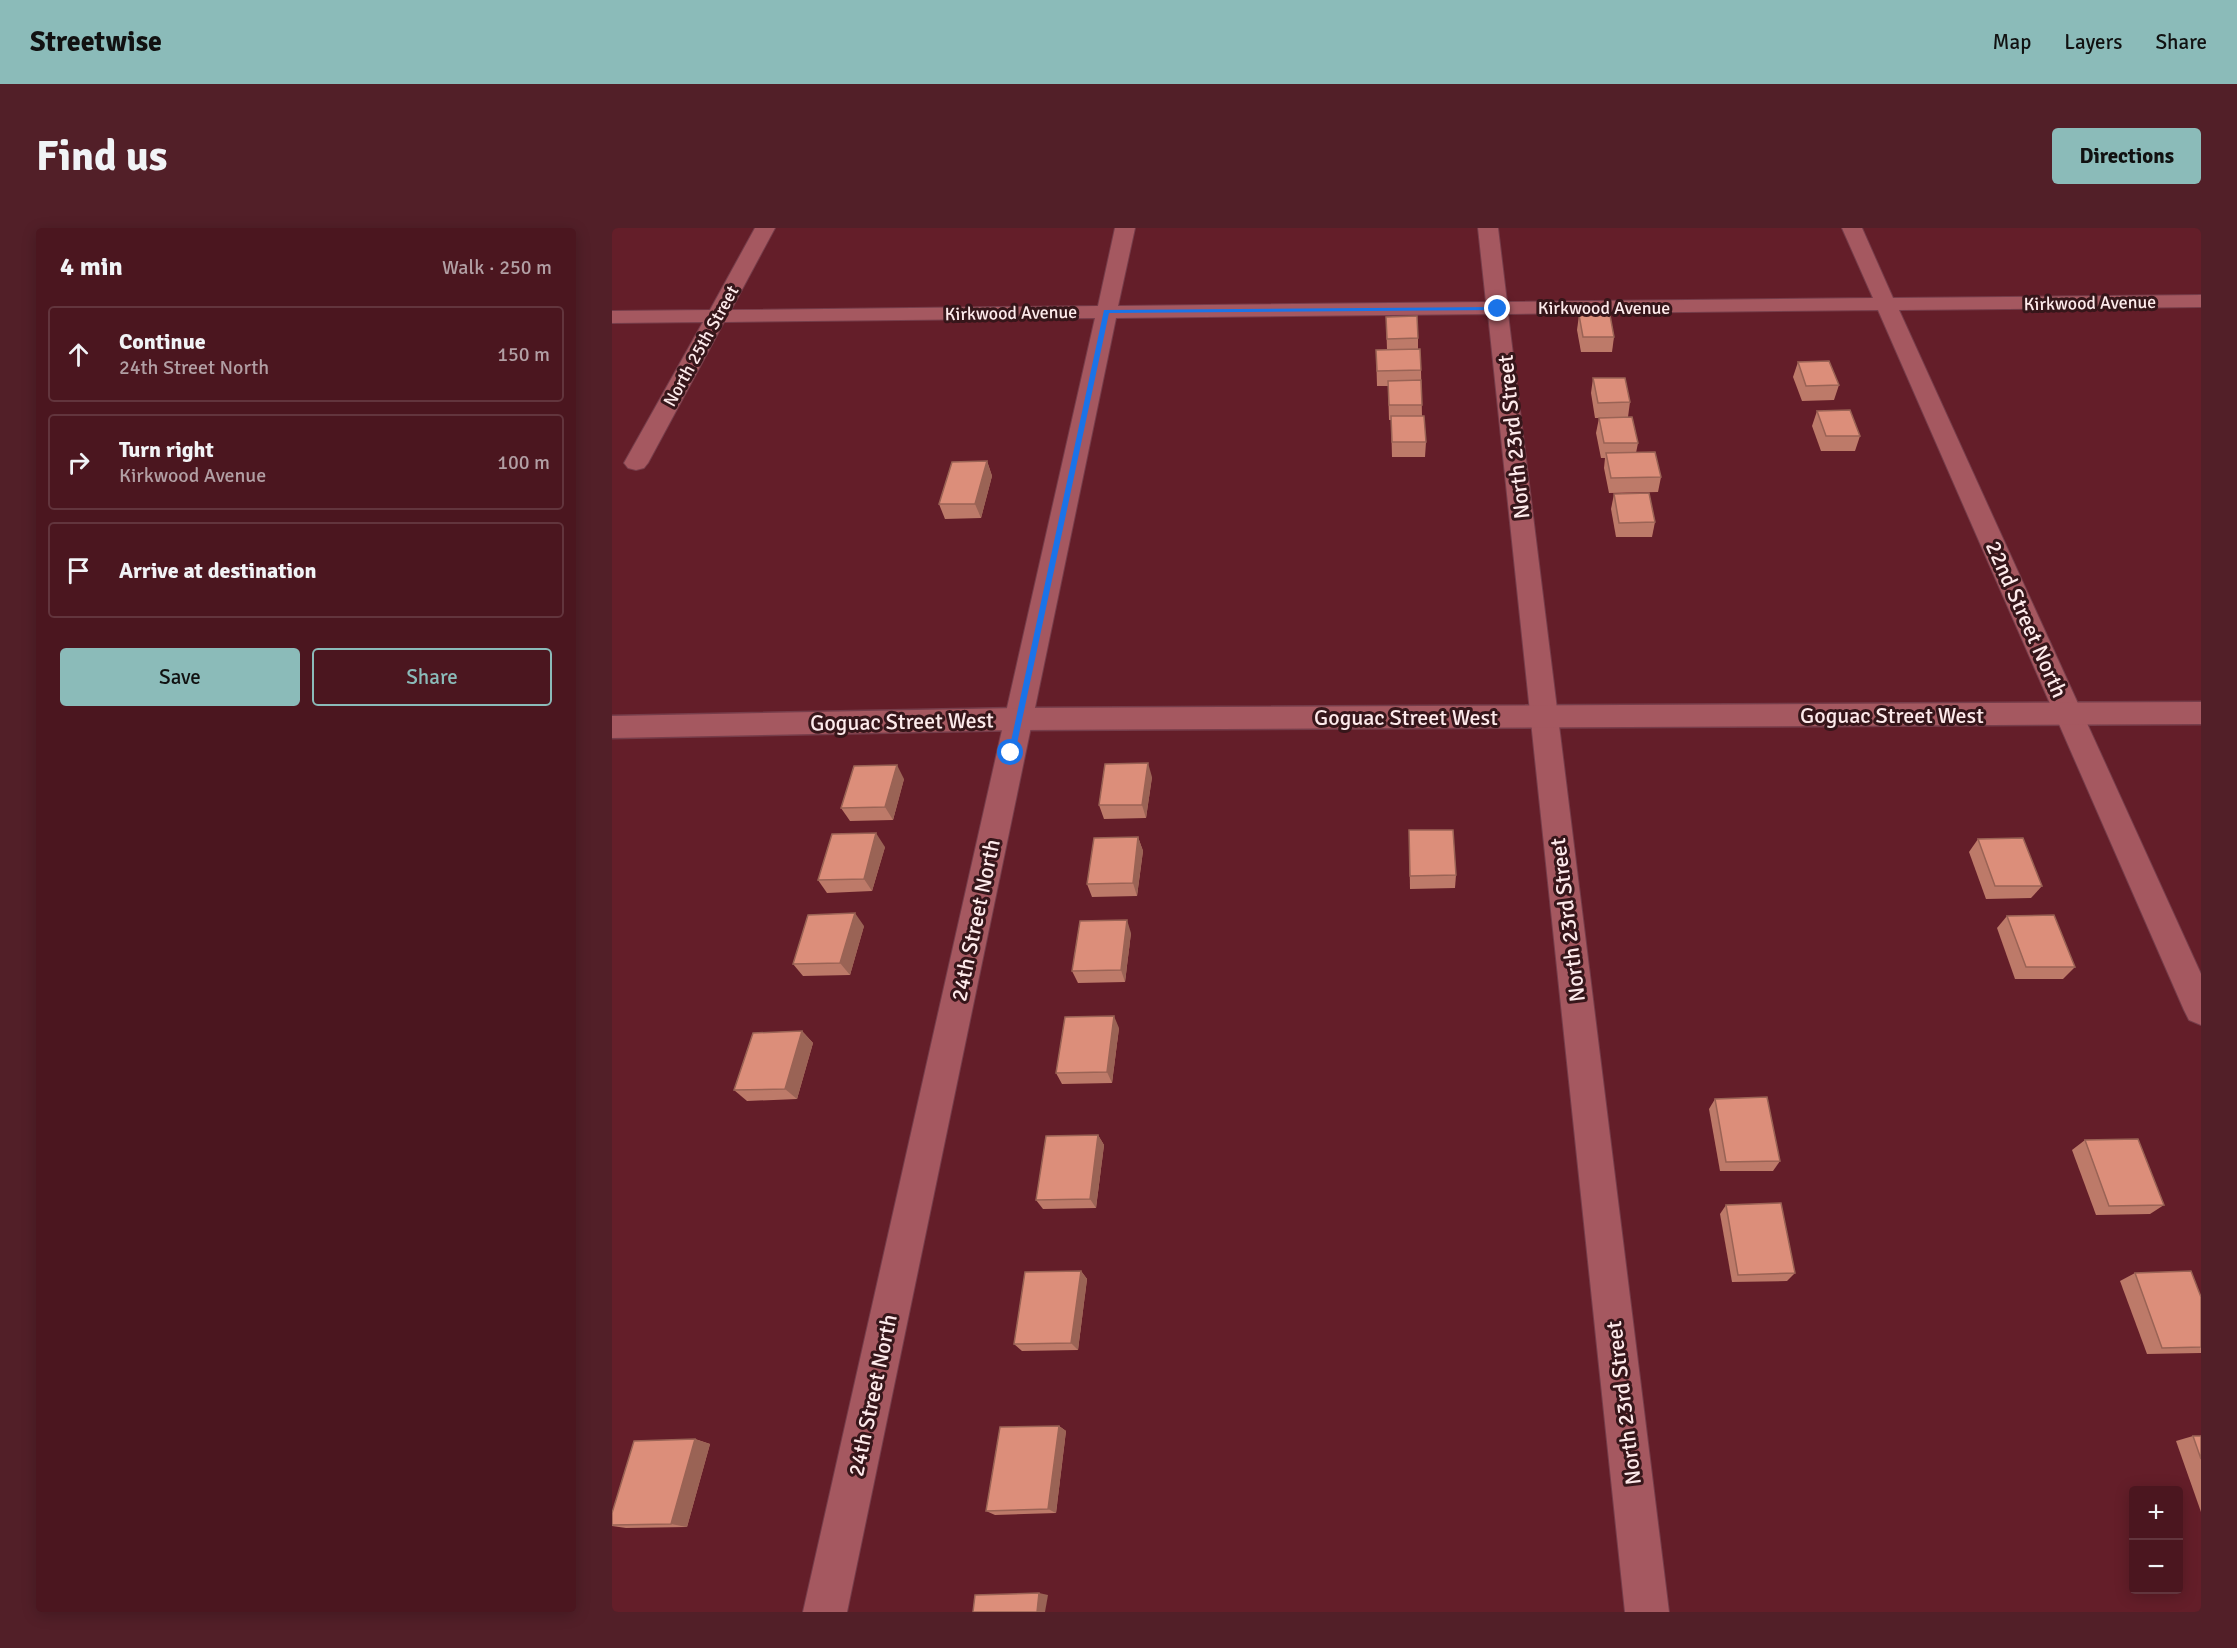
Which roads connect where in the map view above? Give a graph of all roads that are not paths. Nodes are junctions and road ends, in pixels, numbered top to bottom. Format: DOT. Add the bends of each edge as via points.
graph roads {
  1 [pos="765,228"];
  2 [pos="1125,228"];
  3 [pos="1488,228"];
  4 [pos="1852,228"];
  5 [pos="2201,301"];
  6 [pos="1889,306"];
  7 [pos="1498,309"];
  8 [pos="1106,311"];
  9 [pos="612,317"];
  10 [pos="717,317"];
  11 [pos="636,463"];
  12 [pos="2201,713"];
  13 [pos="2069,714"];
  14 [pos="1544,716"];
  15 [pos="1018,719"];
  16 [pos="612,727"];
  17 [pos="2201,1010"];
  18 [pos="825,1612"];
  19 [pos="1647,1612"];
  1 -- 10 [label="street, North 25th Street"];
  2 -- 8 [label="street, 24th Street North"];
  3 -- 7 [label="street, North 23rd Street"];
  4 -- 6 [label="street, 22nd Street North"];
  5 -- 6 [label="street, Kirkwood Avenue"];
  6 -- 7 [label="street, Kirkwood Avenue"];
  6 -- 13 [label="street, 22nd Street North"];
  7 -- 8 [label="street, Kirkwood Avenue"];
  7 -- 14 [label="street, North 23rd Street"];
  8 -- 10 [label="street, Kirkwood Avenue"];
  8 -- 15 [label="street, 24th Street North"];
  9 -- 10 [label="street, Kirkwood Avenue"];
  10 -- 11 [label="street, North 25th Street"];
  12 -- 13 [label="street, Goguac Street West"];
  13 -- 14 [label="street, Goguac Street West"];
  13 -- 17 [label="street, 22nd Street North"];
  14 -- 15 [label="street, Goguac Street West"];
  14 -- 19 [label="street, North 23rd Street"];
  15 -- 16 [label="street, Goguac Street West"];
  15 -- 18 [label="street, 24th Street North"];
}
